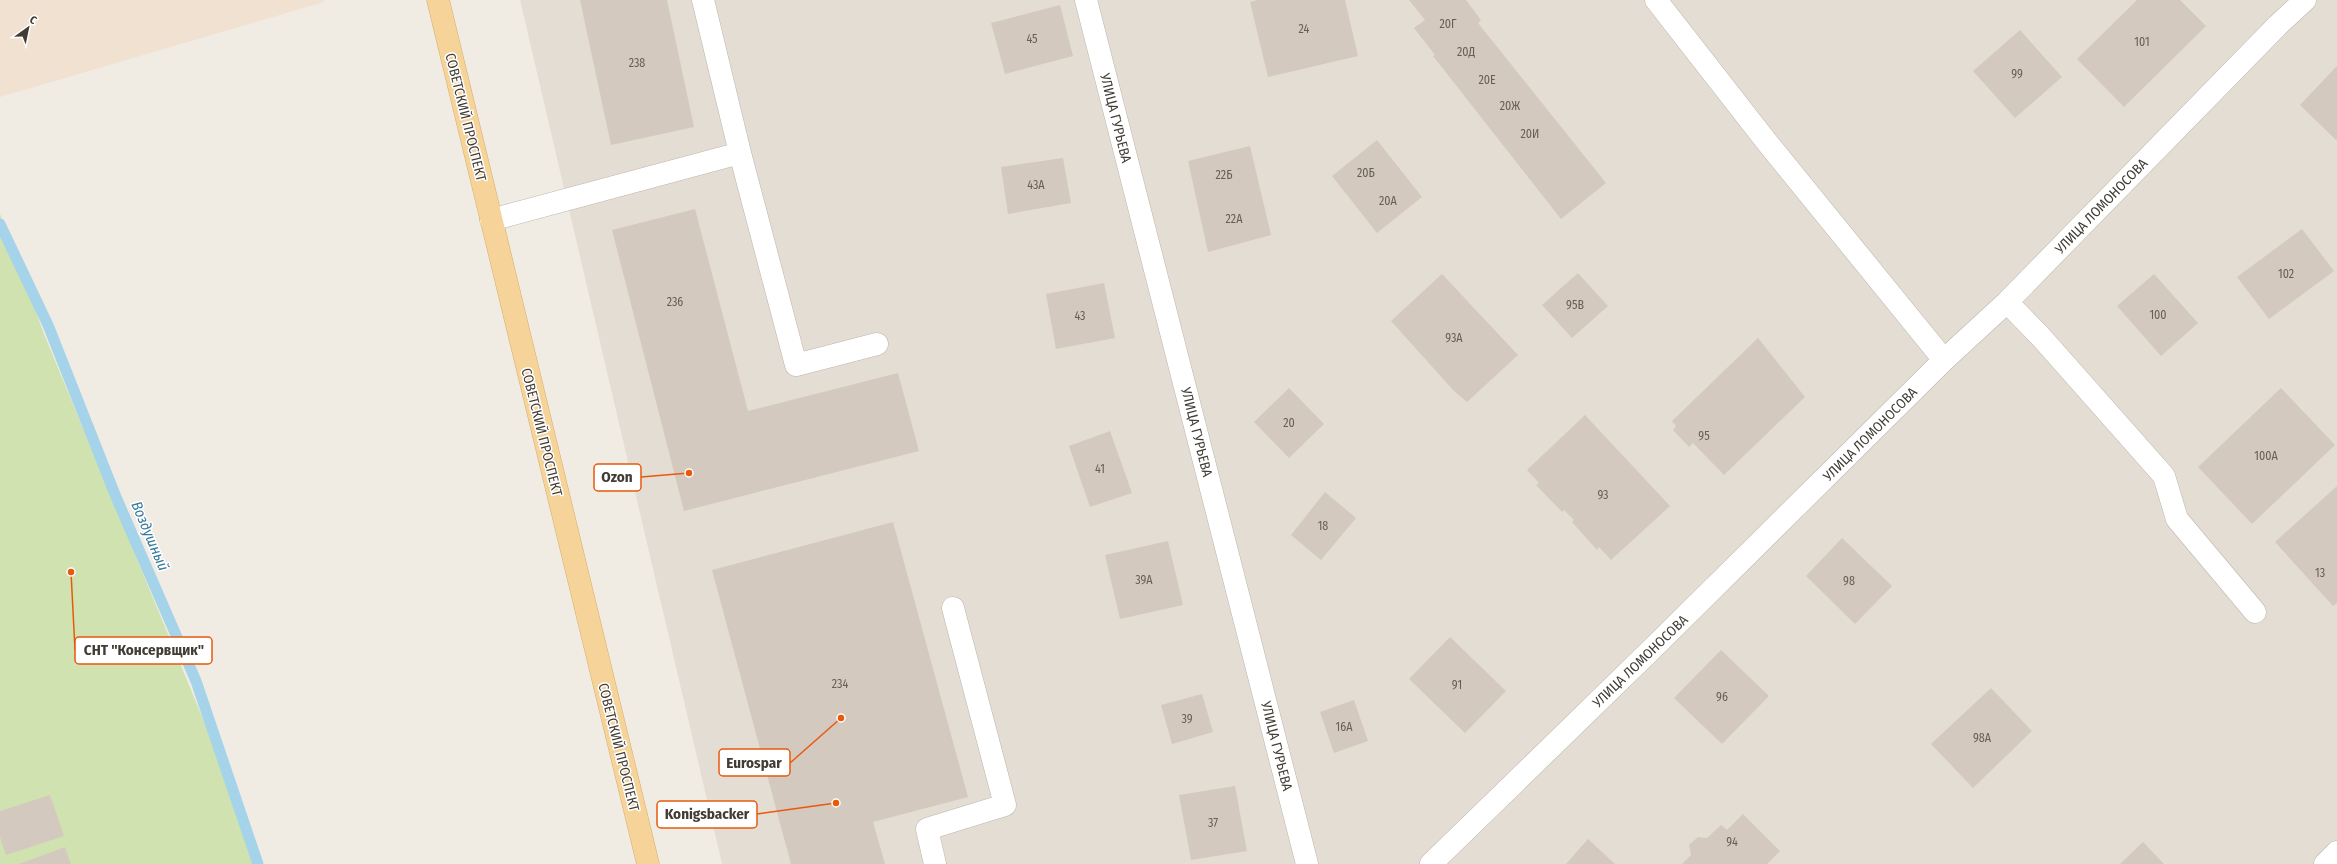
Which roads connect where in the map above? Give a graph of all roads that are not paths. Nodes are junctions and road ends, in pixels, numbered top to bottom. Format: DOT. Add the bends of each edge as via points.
graph roads {
  1 [pos="438,0"];
  2 [pos="704,0"];
  3 [pos="1086,0"];
  4 [pos="1656,0"];
  5 [pos="2305,0"];
  6 [pos="740,153"];
  7 [pos="491,220"];
  8 [pos="2007,302"];
  9 [pos="877,344"];
  10 [pos="1944,360"];
  11 [pos="952,608"];
  12 [pos="2255,612"];
  13 [pos="2337,852"];
  14 [pos="648,864"];
  15 [pos="935,864"];
  16 [pos="1307,864"];
  17 [pos="1431,864"];
  18 [pos="2325,864"];
  1 -- 7 [label="main road, СОВЕТСКИЙ ПРОСПЕКТ"];
  2 -- 6 [label="street"];
  3 -- 16 [label="street, УЛИЦА ГУРЬЕВА"];
  4 -- 10 [label="street"];
  5 -- 8 [label="street, УЛИЦА ЛОМОНОСОВА"];
  6 -- 7 [label="street"];
  6 -- 9 [label="street" via="796,365"];
  7 -- 14 [label="main road, СОВЕТСКИЙ ПРОСПЕКТ"];
  8 -- 10 [label="street, УЛИЦА ЛОМОНОСОВА"];
  8 -- 12 [label="street" via="2164,476 2177,519"];
  10 -- 17 [label="street, УЛИЦА ЛОМОНОСОВА"];
  11 -- 15 [label="street" via="1005,805 927,829"];
  13 -- 18 [label="street"];
}
